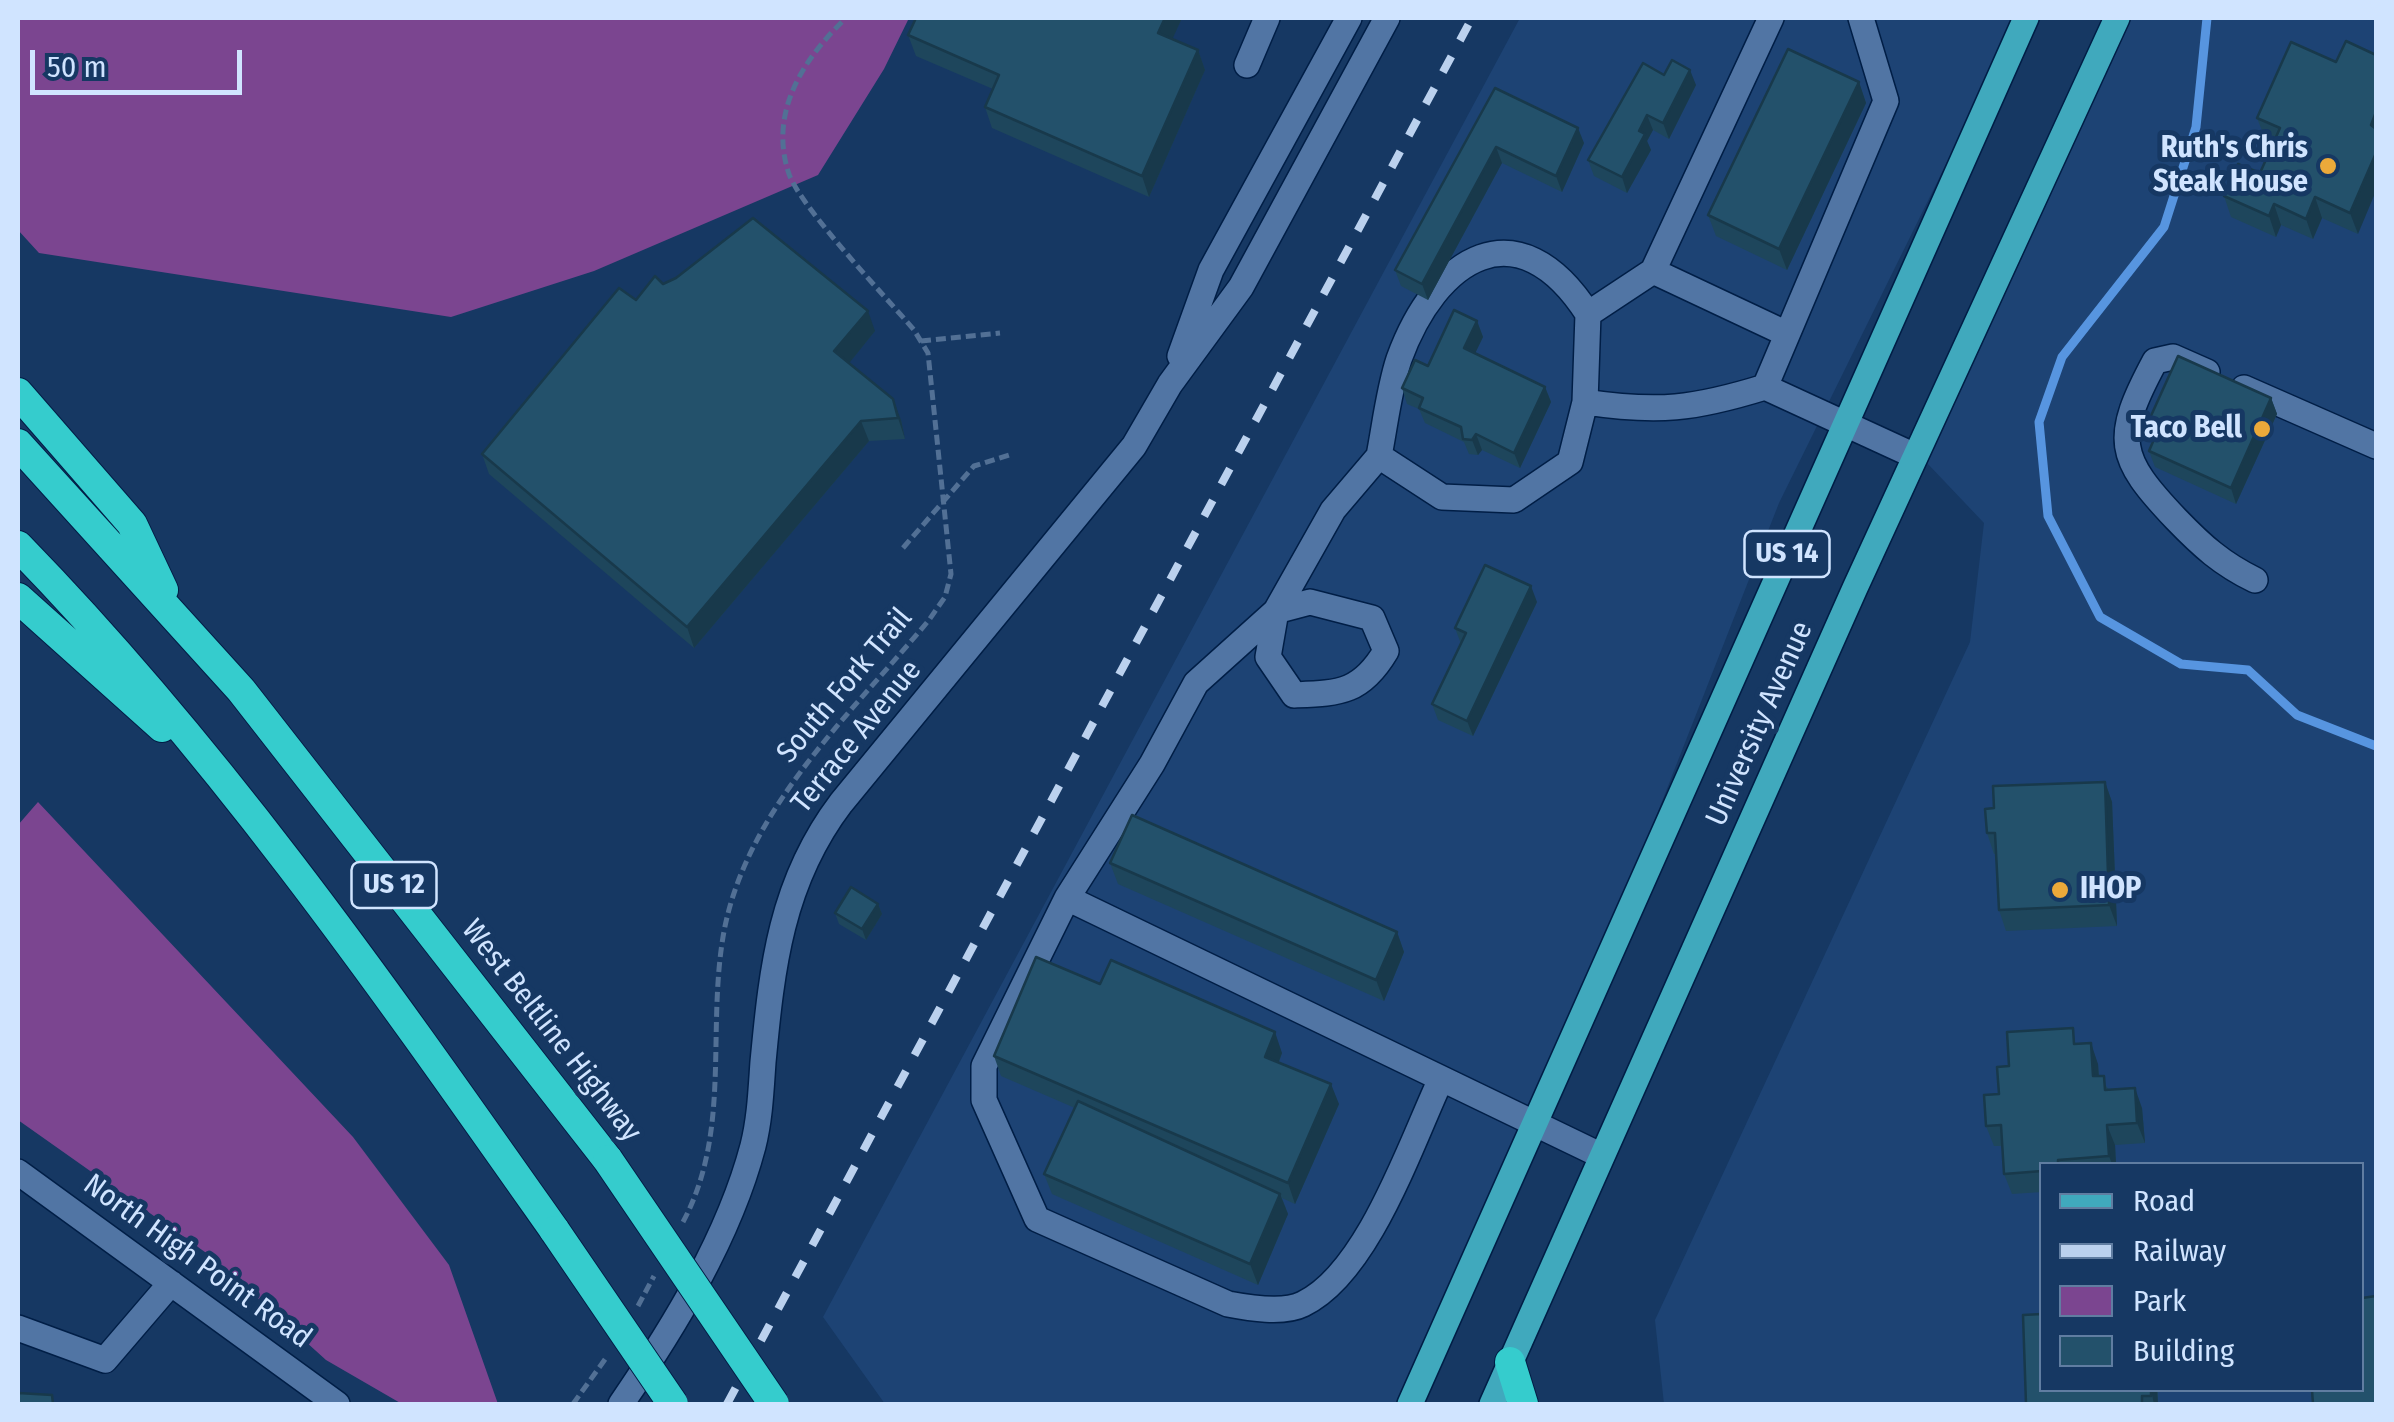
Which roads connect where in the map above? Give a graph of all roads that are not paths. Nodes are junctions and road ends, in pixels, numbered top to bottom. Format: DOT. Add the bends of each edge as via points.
graph roads {
  1 [pos="1268,18"];
  2 [pos="1349,18"];
  3 [pos="1387,18"];
  4 [pos="1771,18"];
  5 [pos="1861,18"];
  6 [pos="2026,18"];
  7 [pos="2117,18"];
  8 [pos="1246,66"];
  9 [pos="1653,271"];
  10 [pos="1588,314"];
  11 [pos="1787,334"];
  12 [pos="1170,384"];
  13 [pos="1764,387"];
  14 [pos="18,393"];
  15 [pos="1586,402"];
  16 [pos="1844,424"];
  17 [pos="18,444"];
  18 [pos="2376,446"];
  19 [pos="1379,456"];
  20 [pos="1915,456"];
  21 [pos="18,546"];
  22 [pos="2256,580"];
  23 [pos="18,598"];
  24 [pos="1276,611"];
  25 [pos="174,616"];
  26 [pos="219,779"];
  27 [pos="1067,898"];
  28 [pos="1441,1079"];
  29 [pos="1534,1123"];
  30 [pos="1600,1154"];
  31 [pos="18,1172"];
  32 [pos="171,1283"];
  33 [pos="18,1328"];
  34 [pos="1510,1362"];
  35 [pos="332,1403"];
  36 [pos="622,1404"];
  37 [pos="673,1404"];
  38 [pos="774,1404"];
  39 [pos="1410,1404"];
  40 [pos="1492,1404"];
  41 [pos="1522,1404"];
  1 -- 8 [label="street"];
  2 -- 12 [label="street, Terrace Avenue" via="1211,270"];
  3 -- 12 [label="street, Terrace Avenue" via="1241,287"];
  4 -- 9 [label="street"];
  5 -- 11 [label="street" via="1886,101"];
  6 -- 16 [label="main road, University Avenue / US 14"];
  7 -- 20 [label="main road, University Avenue / US 14"];
  9 -- 10 [label="street"];
  9 -- 11 [label="street"];
  10 -- 15 [label="street"];
  10 -- 19 [label="street" via="1569,285 1516,253 1473,256 1445,276 1400,358"];
  11 -- 13 [label="street"];
  12 -- 36 [label="street, Terrace Avenue" via="1106,485 841,804 807,855 774,955 760,1110 742,1182 673,1322"];
  13 -- 15 [label="street" via="1707,405 1646,412"];
  13 -- 16 [label="street"];
  14 -- 25 [label="highway" via="132,524"];
  15 -- 19 [label="street" via="1570,462 1514,500 1442,497"];
  16 -- 20 [label="street"];
  16 -- 29 [label="main road, University Avenue / US 14"];
  17 -- 25 [label="highway, West Beltline Highway / US 12"];
  18 -- 22 [label="street" via="2173,357 2154,361 2127,435 2129,460 2143,487 2217,562"];
  19 -- 24 [label="street" via="1333,510"];
  20 -- 30 [label="main road, University Avenue / US 14"];
  21 -- 26 [label="highway, US 12" via="126,662"];
  23 -- 26 [label="highway"];
  24 -- 24 [label="street" via="1268,656 1294,695 1336,693 1370,678 1386,652 1372,618 1310,602"];
  24 -- 27 [label="street" via="1196,682"];
  25 -- 38 [label="highway, West Beltline Highway / US 12, bridge" via="242,690 608,1160"];
  26 -- 37 [label="highway, US 12, bridge" via="384,988"];
  27 -- 28 [label="street"];
  27 -- 28 [label="street" via="984,1066 984,1100 1037,1220 1228,1304 1301,1306 1336,1281 1360,1250"];
  28 -- 29 [label="street"];
  29 -- 30 [label="street"];
  29 -- 39 [label="main road, University Avenue / US 14"];
  30 -- 34 [label="main road, University Avenue / US 14"];
  31 -- 32 [label="street, North High Point Road"];
  32 -- 33 [label="street" via="105,1360"];
  32 -- 35 [label="street, North High Point Road"];
  34 -- 40 [label="main road, University Avenue / US 14"];
  34 -- 41 [label="highway"];
}
